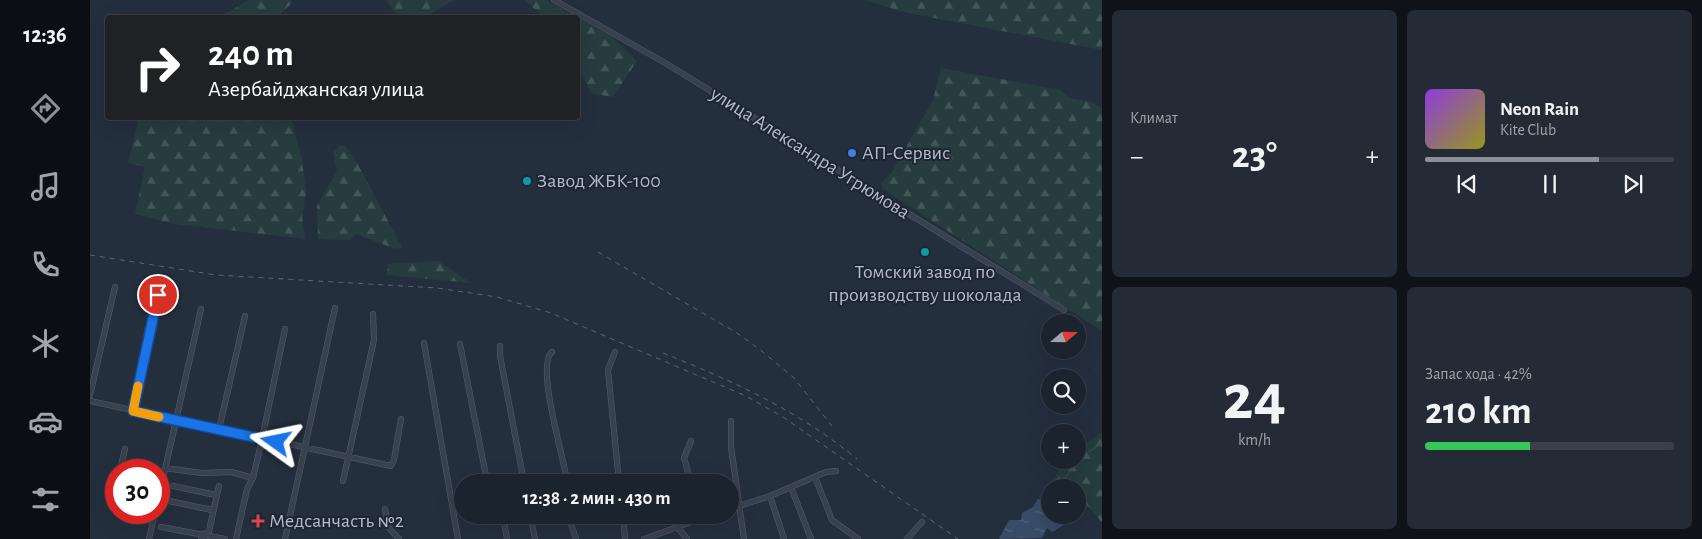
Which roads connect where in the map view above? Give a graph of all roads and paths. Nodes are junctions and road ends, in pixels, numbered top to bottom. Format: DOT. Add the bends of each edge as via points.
graph roads {
  1 [pos="554,0"];
  2 [pos="115,287"];
  3 [pos="158,295"];
  4 [pos="201,309"];
  5 [pos="1064,310"];
  6 [pos="335,311"];
  7 [pos="373,314"];
  8 [pos="245,316"];
  9 [pos="285,329"];
  10 [pos="424,343"];
  11 [pos="460,344"];
  12 [pos="500,346"];
  13 [pos="552,352"];
  14 [pos="615,352"];
  15 [pos="90,395"];
  16 [pos="90,400"];
  17 [pos="133,411"];
  18 [pos="177,420"];
  19 [pos="402,420"];
  20 [pos="731,421"];
  21 [pos="219,429"];
  22 [pos="262,439"];
  23 [pos="690,441"];
  24 [pos="305,448"];
  25 [pos="125,449"];
  26 [pos="347,458"];
  27 [pos="123,459"];
  28 [pos="167,459"];
  29 [pos="170,469"];
  30 [pos="836,471"];
  31 [pos="486,474"];
  32 [pos="522,474"];
  33 [pos="565,474"];
  34 [pos="618,474"];
  35 [pos="689,474"];
  36 [pos="815,477"];
  37 [pos="253,478"];
  38 [pos="343,481"];
  39 [pos="173,486"];
  40 [pos="219,486"];
  41 [pos="791,487"];
  42 [pos="216,495"];
  43 [pos="770,496"];
  44 [pos="170,501"];
  45 [pos="740,505"];
  46 [pos="385,509"];
  47 [pos="212,510"];
  48 [pos="922,522"];
  49 [pos="152,524"];
  50 [pos="504,524"];
  51 [pos="532,524"];
  52 [pos="571,524"];
  53 [pos="623,524"];
  54 [pos="686,524"];
  55 [pos="161,527"];
  56 [pos="678,528"];
  57 [pos="201,537"];
  58 [pos="149,539"];
  59 [pos="225,539"];
  60 [pos="236,539"];
  61 [pos="285,539"];
  62 [pos="398,539"];
  63 [pos="458,539"];
  64 [pos="507,539"];
  65 [pos="534,539"];
  66 [pos="576,539"];
  67 [pos="625,539"];
  68 [pos="644,539"];
  69 [pos="687,539"];
  70 [pos="744,539"];
  71 [pos="784,539"];
  72 [pos="811,539"];
  73 [pos="858,539"];
  74 [pos="907,539"];
  1 -- 5 [label="street, улица Александра Угрюмова" via="667,64"];
  2 -- 15 [label="street"];
  3 -- 17 [label="street"];
  4 -- 18 [label="street"];
  6 -- 24 [label="street"];
  7 -- 26 [label="street" via="374,340"];
  8 -- 21 [label="street"];
  9 -- 22 [label="street"];
  10 -- 63 [label="street"];
  11 -- 31 [label="street"];
  12 -- 32 [label="street"];
  13 -- 33 [label="street" via="546,369 555,434"];
  14 -- 34 [label="street" via="608,370"];
  16 -- 17 [label="street"];
  17 -- 18 [label="street"];
  18 -- 21 [label="street"];
  18 -- 28 [label="street"];
  19 -- 26 [label="street" via="391,466"];
  20 -- 45 [label="street" via="731,447"];
  21 -- 22 [label="street"];
  22 -- 24 [label="street"];
  22 -- 37 [label="street"];
  23 -- 35 [label="street" via="684,458"];
  24 -- 26 [label="street"];
  24 -- 61 [label="street"];
  25 -- 27 [label="street"];
  26 -- 38 [label="street"];
  29 -- 37 [label="street" via="202,474 231,472"];
  30 -- 36 [label="street"];
  36 -- 41 [label="street"];
  36 -- 73 [label="street" via="832,520"];
  37 -- 60 [label="street" via="247,490"];
  39 -- 42 [label="street"];
  40 -- 42 [label="street"];
  41 -- 43 [label="street"];
  41 -- 72 [label="street"];
  42 -- 47 [label="street"];
  43 -- 45 [label="street"];
  43 -- 71 [label="street"];
  44 -- 47 [label="street"];
  45 -- 70 [label="street"];
  46 -- 62 [label="street" via="388,527"];
  47 -- 57 [label="street" via="209,531"];
  48 -- 74 [label="street"];
  49 -- 58 [label="street"];
  50 -- 64 [label="street"];
  51 -- 65 [label="street"];
  52 -- 66 [label="street"];
  53 -- 67 [label="street"];
  54 -- 56 [label="street"];
  55 -- 57 [label="street"];
  56 -- 68 [label="street"];
  56 -- 69 [label="street"];
  57 -- 59 [label="street"];
}
